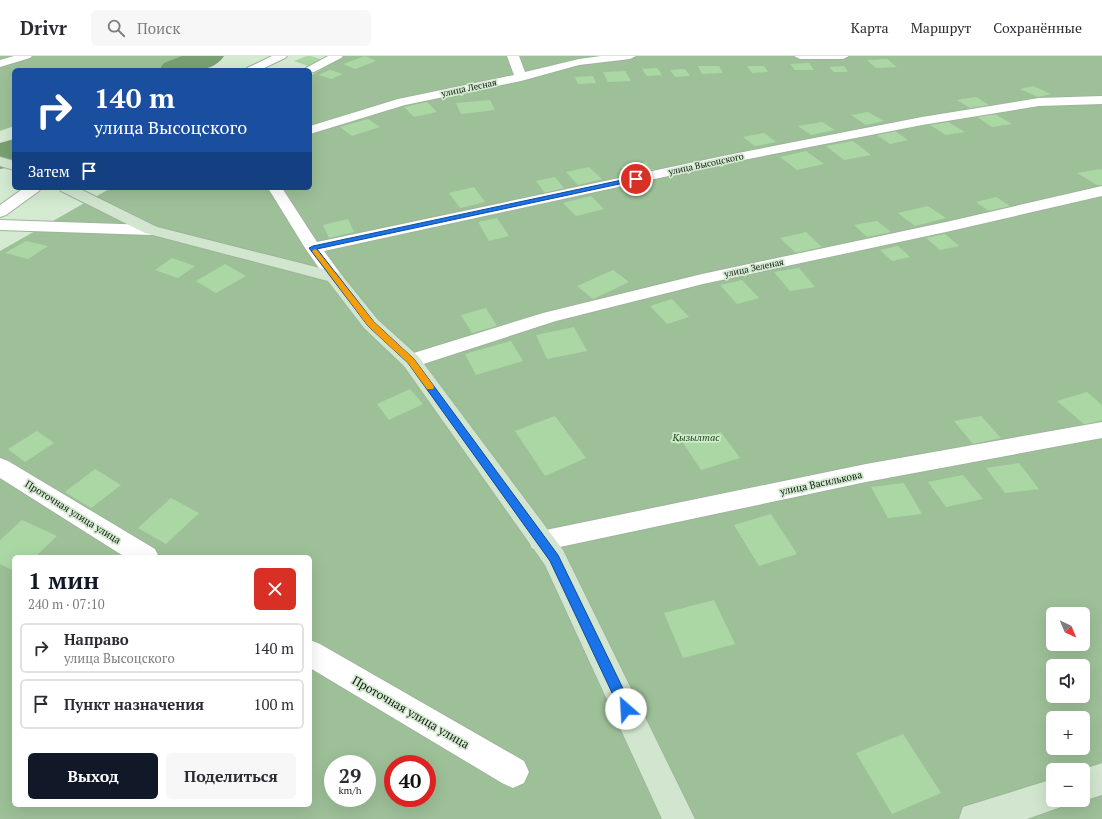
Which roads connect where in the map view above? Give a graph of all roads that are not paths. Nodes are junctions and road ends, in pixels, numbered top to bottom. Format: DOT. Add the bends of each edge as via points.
graph roads {
  1 [pos="26,56"];
  2 [pos="282,56"];
  3 [pos="337,56"];
  4 [pos="513,56"];
  5 [pos="630,56"];
  6 [pos="800,56"];
  7 [pos="844,56"];
  8 [pos="0,64"];
  9 [pos="255,68"];
  10 [pos="312,69"];
  11 [pos="522,77"];
  12 [pos="1102,100"];
  13 [pos="312,129"];
  14 [pos="0,161"];
  15 [pos="12,165"];
  16 [pos="31,190"];
  17 [pos="70,190"];
  18 [pos="276,190"];
  19 [pos="1102,191"];
  20 [pos="0,212"];
  21 [pos="0,225"];
  22 [pos="151,230"];
  23 [pos="313,248"];
  24 [pos="334,277"];
  25 [pos="411,361"];
  26 [pos="1102,430"];
  27 [pos="0,467"];
  28 [pos="541,541"];
  29 [pos="143,555"];
  30 [pos="312,654"];
  31 [pos="513,772"];
  32 [pos="1102,779"];
  33 [pos="1090,783"];
  34 [pos="1046,796"];
  35 [pos="679,819"];
  36 [pos="974,819"];
  1 -- 8 [label="street"];
  2 -- 9 [label="street"];
  3 -- 10 [label="street"];
  4 -- 11 [label="street"];
  5 -- 11 [label="street, улица Лесная" via="579,62"];
  6 -- 7 [label="street"];
  11 -- 13 [label="street, улица Лесная" via="402,102"];
  12 -- 23 [label="street, улица Высоцского" via="1040,102 922,121 728,159"];
  14 -- 15 [label="street"];
  16 -- 20 [label="street"];
  17 -- 22 [label="street"];
  18 -- 23 [label="street"];
  19 -- 25 [label="street, улица Зеленая" via="702,279 550,317"];
  21 -- 22 [label="street"];
  22 -- 24 [label="street"];
  23 -- 24 [label="street"];
  24 -- 25 [label="street" via="371,324"];
  25 -- 28 [label="street"];
  26 -- 28 [label="street, улица Василькова" via="866,473"];
  27 -- 29 [label="street, Проточная улица улица"];
  28 -- 35 [label="street" via="554,558"];
  30 -- 31 [label="street, Проточная улица улица"];
  32 -- 33 [label="street"];
  34 -- 36 [label="street"];
}
